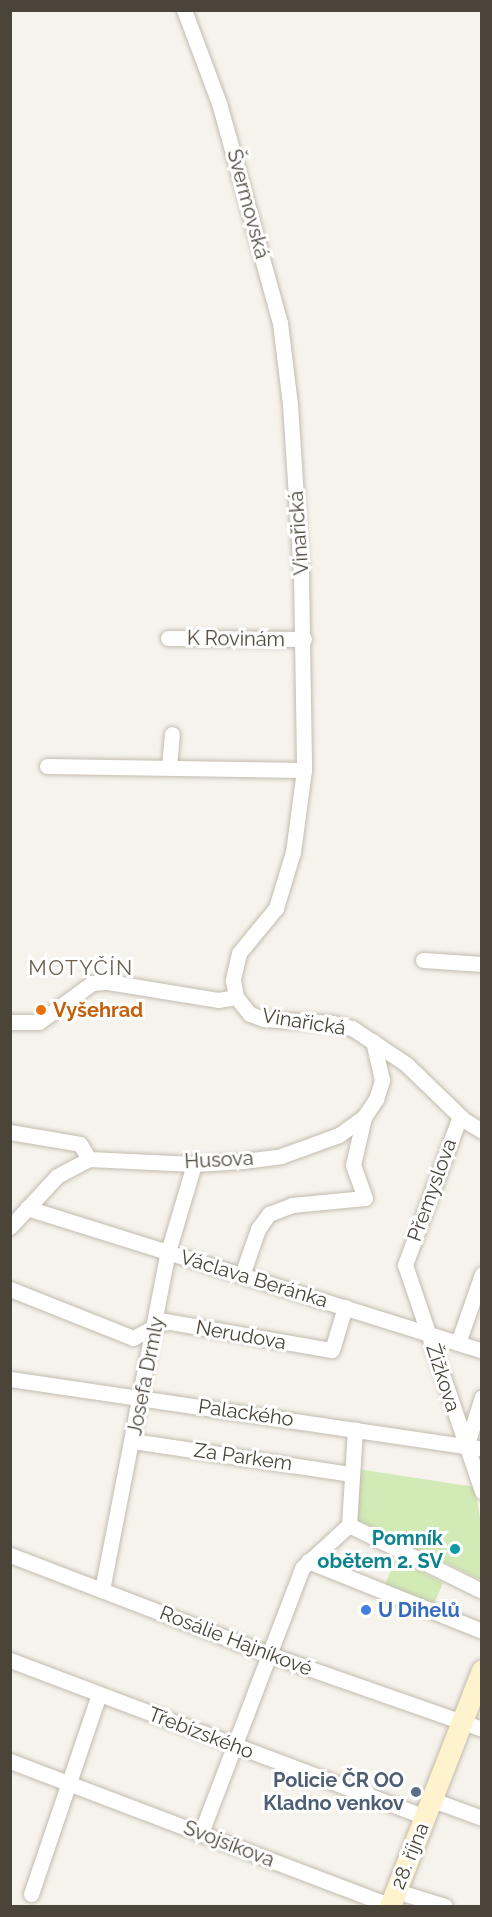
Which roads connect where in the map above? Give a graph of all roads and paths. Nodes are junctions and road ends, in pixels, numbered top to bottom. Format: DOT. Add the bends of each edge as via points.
graph roads {
  1 [pos="184,10"];
  2 [pos="290,404"];
  3 [pos="168,638"];
  4 [pos="304,639"];
  5 [pos="172,734"];
  6 [pos="47,766"];
  7 [pos="170,767"];
  8 [pos="304,770"];
  9 [pos="423,960"];
  10 [pos="482,964"];
  11 [pos="236,996"];
  12 [pos="10,1022"];
  13 [pos="373,1041"];
  14 [pos="460,1116"];
  15 [pos="364,1117"];
  16 [pos="482,1131"];
  17 [pos="10,1132"];
  18 [pos="89,1159"];
  19 [pos="194,1164"];
  20 [pos="27,1208"];
  21 [pos="10,1227"];
  22 [pos="168,1252"];
  23 [pos="405,1265"];
  24 [pos="482,1274"];
  25 [pos="242,1275"];
  26 [pos="10,1289"];
  27 [pos="345,1307"];
  28 [pos="156,1326"];
  29 [pos="429,1334"];
  30 [pos="458,1343"];
  31 [pos="482,1351"];
  32 [pos="10,1379"];
  33 [pos="482,1397"];
  34 [pos="141,1398"];
  35 [pos="355,1429"];
  36 [pos="133,1441"];
  37 [pos="474,1448"];
  38 [pos="352,1474"];
  39 [pos="482,1491"];
  40 [pos="349,1525"];
  41 [pos="10,1555"];
  42 [pos="308,1561"];
  43 [pos="102,1590"];
  44 [pos="482,1591"];
  45 [pos="482,1631"];
  46 [pos="268,1654"];
  47 [pos="10,1660"];
  48 [pos="482,1670"];
  49 [pos="99,1694"];
  50 [pos="472,1727"];
  51 [pos="233,1746"];
  52 [pos="10,1761"];
  53 [pos="68,1784"];
  54 [pos="429,1808"];
  55 [pos="482,1818"];
  56 [pos="201,1833"];
  57 [pos="31,1894"];
  58 [pos="392,1901"];
  59 [pos="445,1906"];
  1 -- 2 [label="street, Švermovská" via="242,177 280,323"];
  2 -- 4 [label="street, Vinařická"];
  3 -- 4 [label="street, K Rovinám"];
  4 -- 8 [label="street, Vinařická"];
  5 -- 7 [label="street"];
  6 -- 7 [label="street"];
  7 -- 8 [label="street"];
  8 -- 11 [label="street, Vinařická" via="284,892 268,921 239,953 233,980"];
  9 -- 10 [label="street"];
  11 -- 12 [label="street" via="218,999 108,982 92,983 39,1022"];
  11 -- 13 [label="street, Vinařická" via="250,1014 264,1019 333,1023"];
  13 -- 14 [label="street, Vinařická" via="406,1064"];
  13 -- 15 [label="street, Husova" via="382,1080"];
  14 -- 16 [label="street, Vinařická"];
  14 -- 23 [label="street, Přemyslova"];
  15 -- 19 [label="street, Husova" via="339,1135 281,1156"];
  15 -- 25 [label="street" via="352,1166 365,1198 292,1205 269,1214 258,1229"];
  17 -- 18 [label="street" via="80,1144"];
  18 -- 19 [label="street, Husova"];
  18 -- 20 [label="street" via="57,1176"];
  19 -- 22 [label="street, Josefa Drmly"];
  20 -- 21 [label="street"];
  20 -- 22 [label="street, Václava Beránka"];
  22 -- 25 [label="street, Václava Beránka"];
  22 -- 28 [label="street, Josefa Drmly"];
  23 -- 29 [label="street, Žižkova"];
  24 -- 30 [label="street"];
  25 -- 27 [label="street, Václava Beránka"];
  26 -- 28 [label="street, Nerudova" via="133,1338"];
  27 -- 28 [label="street, Nerudova" via="332,1350 165,1321"];
  27 -- 29 [label="street, Václava Beránka"];
  28 -- 34 [label="street, Josefa Drmly"];
  29 -- 30 [label="street, Václava Beránka"];
  29 -- 37 [label="street, Žižkova"];
  30 -- 31 [label="street, Václava Beránka"];
  32 -- 34 [label="street, Palackého"];
  33 -- 37 [label="street"];
  34 -- 35 [label="street, Palackého"];
  34 -- 36 [label="street, Josefa Drmly"];
  35 -- 37 [label="street, Palackého"];
  35 -- 38 [label="street"];
  36 -- 38 [label="street, Za Parkem"];
  36 -- 43 [label="street, Josefa Drmly"];
  37 -- 39 [label="street, Žižkova"];
  38 -- 40 [label="street"];
  40 -- 42 [label="street"];
  40 -- 44 [label="street"];
  41 -- 43 [label="street, Rosálie Hajníkové"];
  42 -- 45 [label="street"];
  42 -- 46 [label="street"];
  43 -- 46 [label="street, Rosálie Hajníkové"];
  46 -- 50 [label="street, Rosálie Hajníkové"];
  46 -- 51 [label="street"];
  47 -- 49 [label="street, Třebízského"];
  48 -- 50 [label="main road, 28. října"];
  49 -- 51 [label="street, Třebízského"];
  49 -- 53 [label="street"];
  50 -- 54 [label="main road, 28. října"];
  51 -- 54 [label="street, Třebízského"];
  51 -- 56 [label="street"];
  52 -- 53 [label="street, Svojsíkova"];
  53 -- 56 [label="street, Svojsíkova"];
  53 -- 57 [label="street"];
  54 -- 55 [label="street, Třebízského"];
  54 -- 58 [label="main road, 28. října"];
  56 -- 58 [label="street, Svojsíkova"];
  58 -- 59 [label="street, Svojsíkova"];
}
